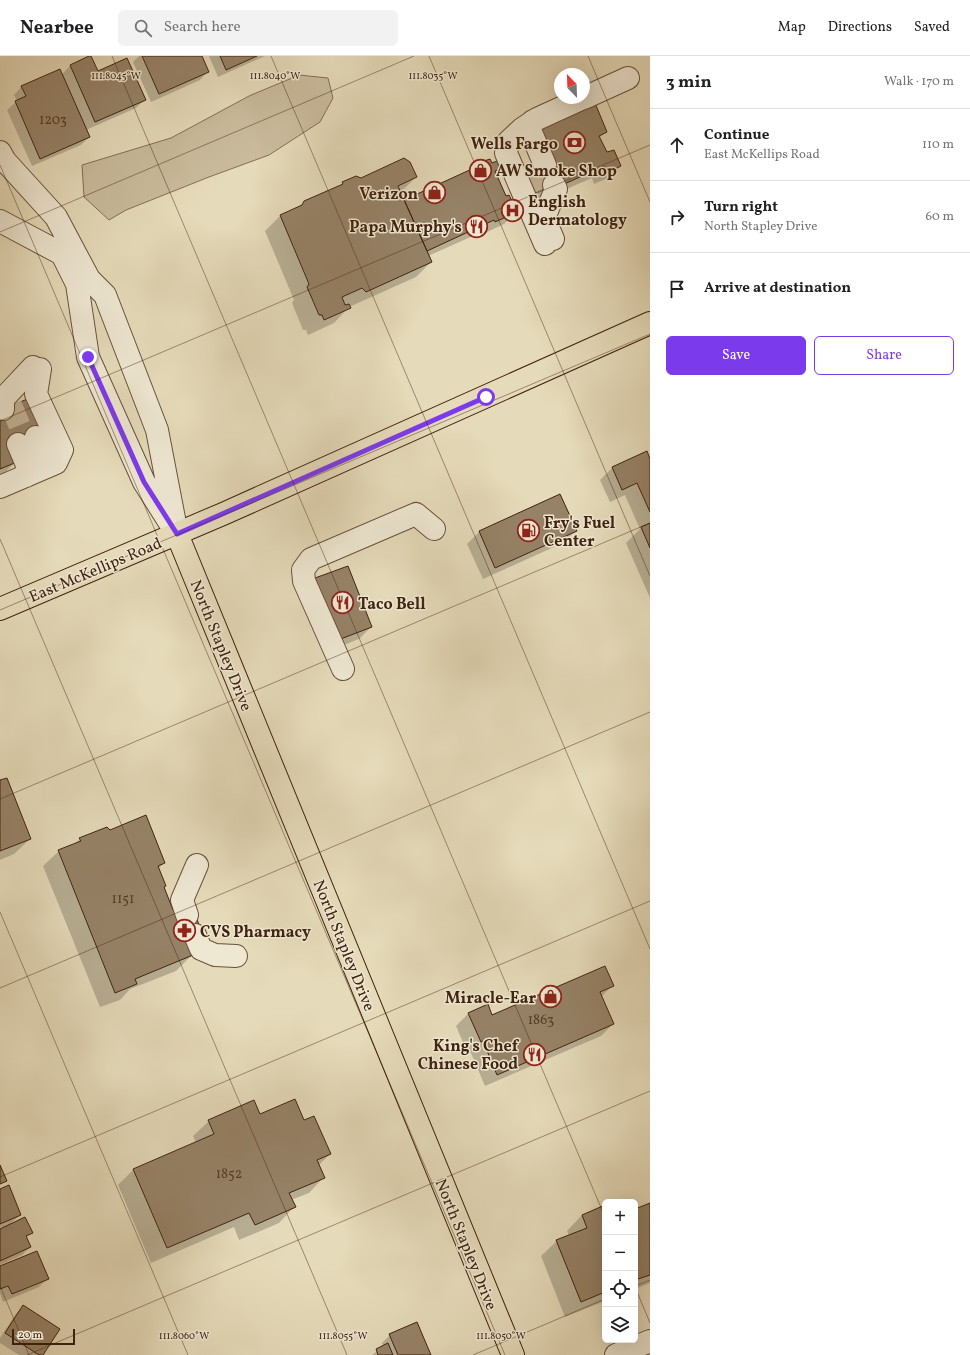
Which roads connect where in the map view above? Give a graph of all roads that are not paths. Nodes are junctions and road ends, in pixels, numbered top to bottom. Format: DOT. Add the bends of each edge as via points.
graph roads {
  1 [pos="628,78"];
  2 [pos="590,95"];
  3 [pos="573,104"];
  4 [pos="521,131"];
  5 [pos="3,163"];
  6 [pos="546,198"];
  7 [pos="57,219"];
  8 [pos="0,221"];
  9 [pos="34,239"];
  10 [pos="650,323"];
  11 [pos="11,405"];
  12 [pos="27,441"];
  13 [pos="36,472"];
  14 [pos="0,486"];
  15 [pos="434,529"];
  16 [pos="177,534"];
  17 [pos="0,609"];
  18 [pos="343,669"];
  19 [pos="197,865"];
  20 [pos="236,956"];
  21 [pos="650,1341"];
  22 [pos="513,1355"];
  23 [pos="616,1355"];
  1 -- 2 [label="street"];
  3 -- 4 [label="street"];
  4 -- 4 [label="street" via="530,130 534,169 510,144"];
  4 -- 6 [label="street" via="508,142 506,153 550,242"];
  5 -- 7 [label="street, North Stapley Drive"];
  7 -- 9 [label="street" via="56,229 51,236"];
  7 -- 16 [label="street, North Stapley Drive" via="89,279 105,295 157,430"];
  8 -- 9 [label="street, North Stapley Drive"];
  9 -- 16 [label="street, North Stapley Drive" via="62,254 77,284 88,357 144,482"];
  10 -- 16 [label="main road, East McKellips Road"];
  11 -- 13 [label="street" via="20,397 36,368 36,394 62,450 56,463"];
  12 -- 13 [label="street" via="27,465"];
  13 -- 14 [label="street"];
  15 -- 18 [label="street" via="416,514 311,559 303,570 304,581"];
  16 -- 17 [label="main road, East McKellips Road"];
  16 -- 22 [label="main road, North Stapley Drive"];
  19 -- 20 [label="street" via="182,900 201,949 215,955"];
  21 -- 23 [label="street"];
}
